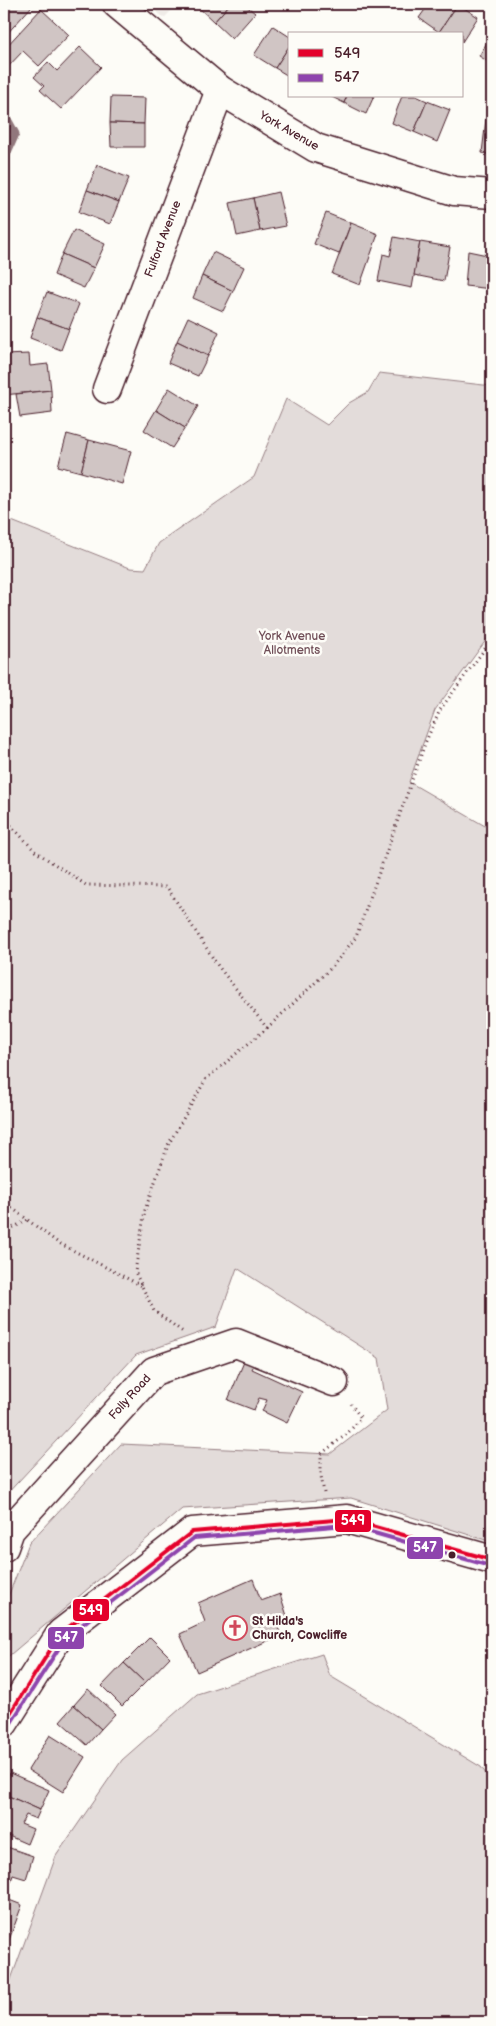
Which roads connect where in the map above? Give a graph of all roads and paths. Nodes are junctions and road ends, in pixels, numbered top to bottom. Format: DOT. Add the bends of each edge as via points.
graph roads {
  1 [pos="117,4"];
  2 [pos="220,90"];
  3 [pos="492,194"];
  4 [pos="107,389"];
  5 [pos="492,638"];
  6 [pos="4,818"];
  7 [pos="267,1028"];
  8 [pos="4,1202"];
  9 [pos="28,1220"];
  10 [pos="4,1232"];
  11 [pos="142,1286"];
  12 [pos="210,1352"];
  13 [pos="334,1382"];
  14 [pos="330,1520"];
  15 [pos="4,1547"];
  16 [pos="492,1560"];
  17 [pos="4,1723"];
  1 -- 2 [label="street, York Avenue"];
  2 -- 3 [label="street, York Avenue" via="316,148 454,191"];
  2 -- 4 [label="street, Fulford Avenue"];
  5 -- 7 [label="path" via="440,710 356,937 332,967"];
  6 -- 7 [label="path" via="35,851 86,885 167,887 218,966"];
  7 -- 11 [label="path" via="206,1079 168,1145 145,1210 135,1272"];
  8 -- 9 [label="path"];
  9 -- 10 [label="path"];
  9 -- 11 [label="path" via="57,1242"];
  11 -- 12 [label="path" via="154,1311"];
  12 -- 13 [label="street, Folly Road" via="236,1343"];
  12 -- 15 [label="street, Folly Road" via="154,1371 10,1530"];
  13 -- 14 [label="path" via="361,1418 347,1434 321,1454 321,1476"];
  14 -- 16 [label="street" via="347,1519"];
  14 -- 17 [label="street" via="192,1532 61,1633"];
}
